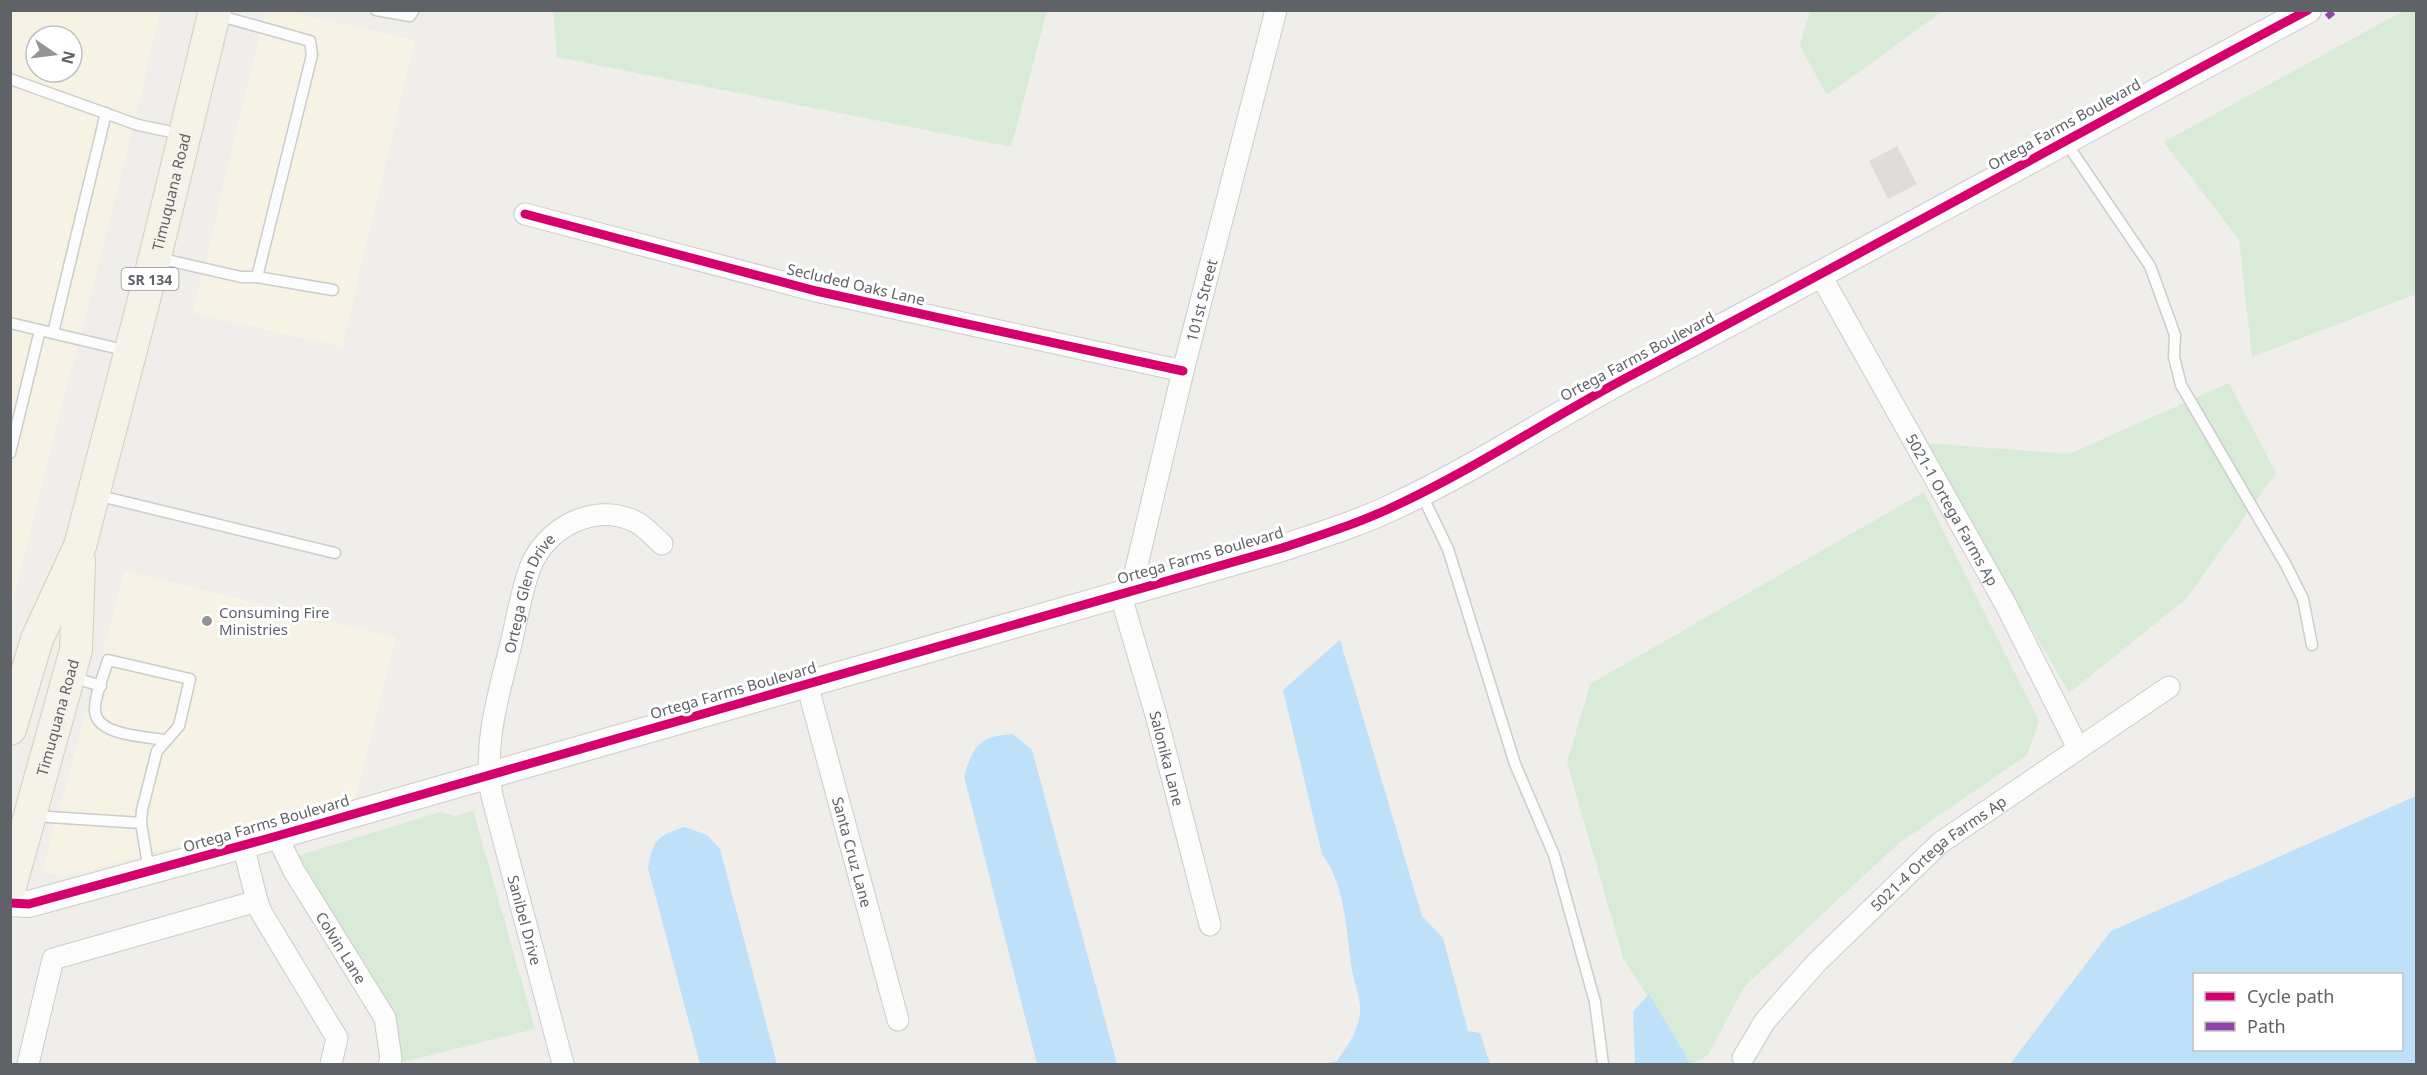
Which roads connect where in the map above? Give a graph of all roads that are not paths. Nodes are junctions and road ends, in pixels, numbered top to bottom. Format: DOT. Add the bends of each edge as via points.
graph roads {
  1 [pos="376,10"];
  2 [pos="414,10"];
  3 [pos="1276,10"];
  4 [pos="2308,10"];
  5 [pos="215,12"];
  6 [pos="10,79"];
  7 [pos="106,113"];
  8 [pos="184,135"];
  9 [pos="2065,140"];
  10 [pos="525,214"];
  11 [pos="155,257"];
  12 [pos="1821,276"];
  13 [pos="257,277"];
  14 [pos="333,290"];
  15 [pos="10,323"];
  16 [pos="40,330"];
  17 [pos="52,333"];
  18 [pos="131,351"];
  19 [pos="1183,371"];
  20 [pos="10,453"];
  21 [pos="1421,493"];
  22 [pos="93,494"];
  23 [pos="662,544"];
  24 [pos="80,546"];
  25 [pos="335,553"];
  26 [pos="1126,591"];
  27 [pos="2312,645"];
  28 [pos="69,676"];
  29 [pos="807,684"];
  30 [pos="101,686"];
  31 [pos="2169,687"];
  32 [pos="10,729"];
  33 [pos="164,740"];
  34 [pos="2078,748"];
  35 [pos="488,775"];
  36 [pos="30,815"];
  37 [pos="141,823"];
  38 [pos="277,836"];
  39 [pos="243,845"];
  40 [pos="149,871"];
  41 [pos="10,887"];
  42 [pos="258,901"];
  43 [pos="10,903"];
  44 [pos="1210,925"];
  45 [pos="898,1020"];
  46 [pos="1743,1058"];
  47 [pos="28,1065"];
  48 [pos="331,1065"];
  49 [pos="389,1065"];
  50 [pos="562,1065"];
  51 [pos="1603,1065"];
  1 -- 2 [label="lane" via="404,17"];
  3 -- 19 [label="street, 101st Street"];
  4 -- 9 [label="street, Ortega Farms Boulevard"];
  5 -- 8 [label="main road, Timuquana Road / SR 134"];
  5 -- 13 [label="lane" via="310,41 312,55"];
  6 -- 7 [label="lane"];
  7 -- 8 [label="lane"];
  7 -- 17 [label="lane"];
  8 -- 11 [label="main road, Timuquana Road / SR 134"];
  9 -- 12 [label="street, Ortega Farms Boulevard"];
  9 -- 27 [label="lane" via="2150,266 2175,334 2174,357 2181,385 2286,565 2303,599"];
  10 -- 19 [label="street, Secluded Oaks Lane" via="816,291"];
  11 -- 13 [label="lane"];
  11 -- 18 [label="main road, Timuquana Road / SR 134"];
  12 -- 21 [label="street, Ortega Farms Boulevard" via="1568,409 1520,440"];
  12 -- 34 [label="street, 5021-1 Ortega Farms Ap" via="2005,603"];
  13 -- 14 [label="lane"];
  15 -- 16 [label="lane"];
  16 -- 17 [label="lane"];
  16 -- 20 [label="lane"];
  17 -- 18 [label="lane"];
  18 -- 22 [label="main road, Timuquana Road / SR 134"];
  19 -- 26 [label="street, 101st Street"];
  21 -- 26 [label="street, Ortega Farms Boulevard" via="1368,518 1292,545"];
  21 -- 51 [label="lane" via="1448,549 1515,764 1554,855 1596,1002"];
  22 -- 24 [label="main road, Timuquana Road / SR 134"];
  22 -- 25 [label="lane"];
  23 -- 35 [label="street, Ortega Glen Drive" via="635,521 601,515 569,523 546,543 530,567 491,727"];
  24 -- 28 [label="main road, Timuquana Road / SR 134" via="76,650"];
  24 -- 32 [label="main road, Timuquana Road / SR 134" via="37,639"];
  26 -- 29 [label="street, Ortega Farms Boulevard"];
  26 -- 44 [label="street, Salonika Lane"];
  28 -- 30 [label="lane"];
  28 -- 36 [label="main road, Timuquana Road / SR 134"];
  29 -- 35 [label="street, Ortega Farms Boulevard"];
  29 -- 45 [label="street, Santa Cruz Lane"];
  30 -- 33 [label="lane" via="95,709 97,720 107,728"];
  30 -- 33 [label="lane" via="108,660 190,679 179,726"];
  31 -- 34 [label="street, 5021-4 Ortega Farms Ap"];
  33 -- 37 [label="lane" via="156,751"];
  34 -- 46 [label="street, 5021-4 Ortega Farms Ap" via="1940,843 1817,962 1765,1021"];
  35 -- 38 [label="street, Ortega Farms Boulevard"];
  35 -- 50 [label="street, Sanibel Drive"];
  36 -- 37 [label="lane"];
  36 -- 41 [label="main road, Timuquana Road / SR 134"];
  37 -- 40 [label="lane"];
  38 -- 39 [label="street, Ortega Farms Boulevard"];
  38 -- 49 [label="street, Colvin Lane" via="294,871 385,1018"];
  39 -- 40 [label="street, Ortega Farms Boulevard"];
  39 -- 42 [label="street"];
  40 -- 43 [label="street, Ortega Farms Boulevard" via="29,904"];
  42 -- 47 [label="street" via="53,959"];
  42 -- 48 [label="street" via="337,1038"];
}
